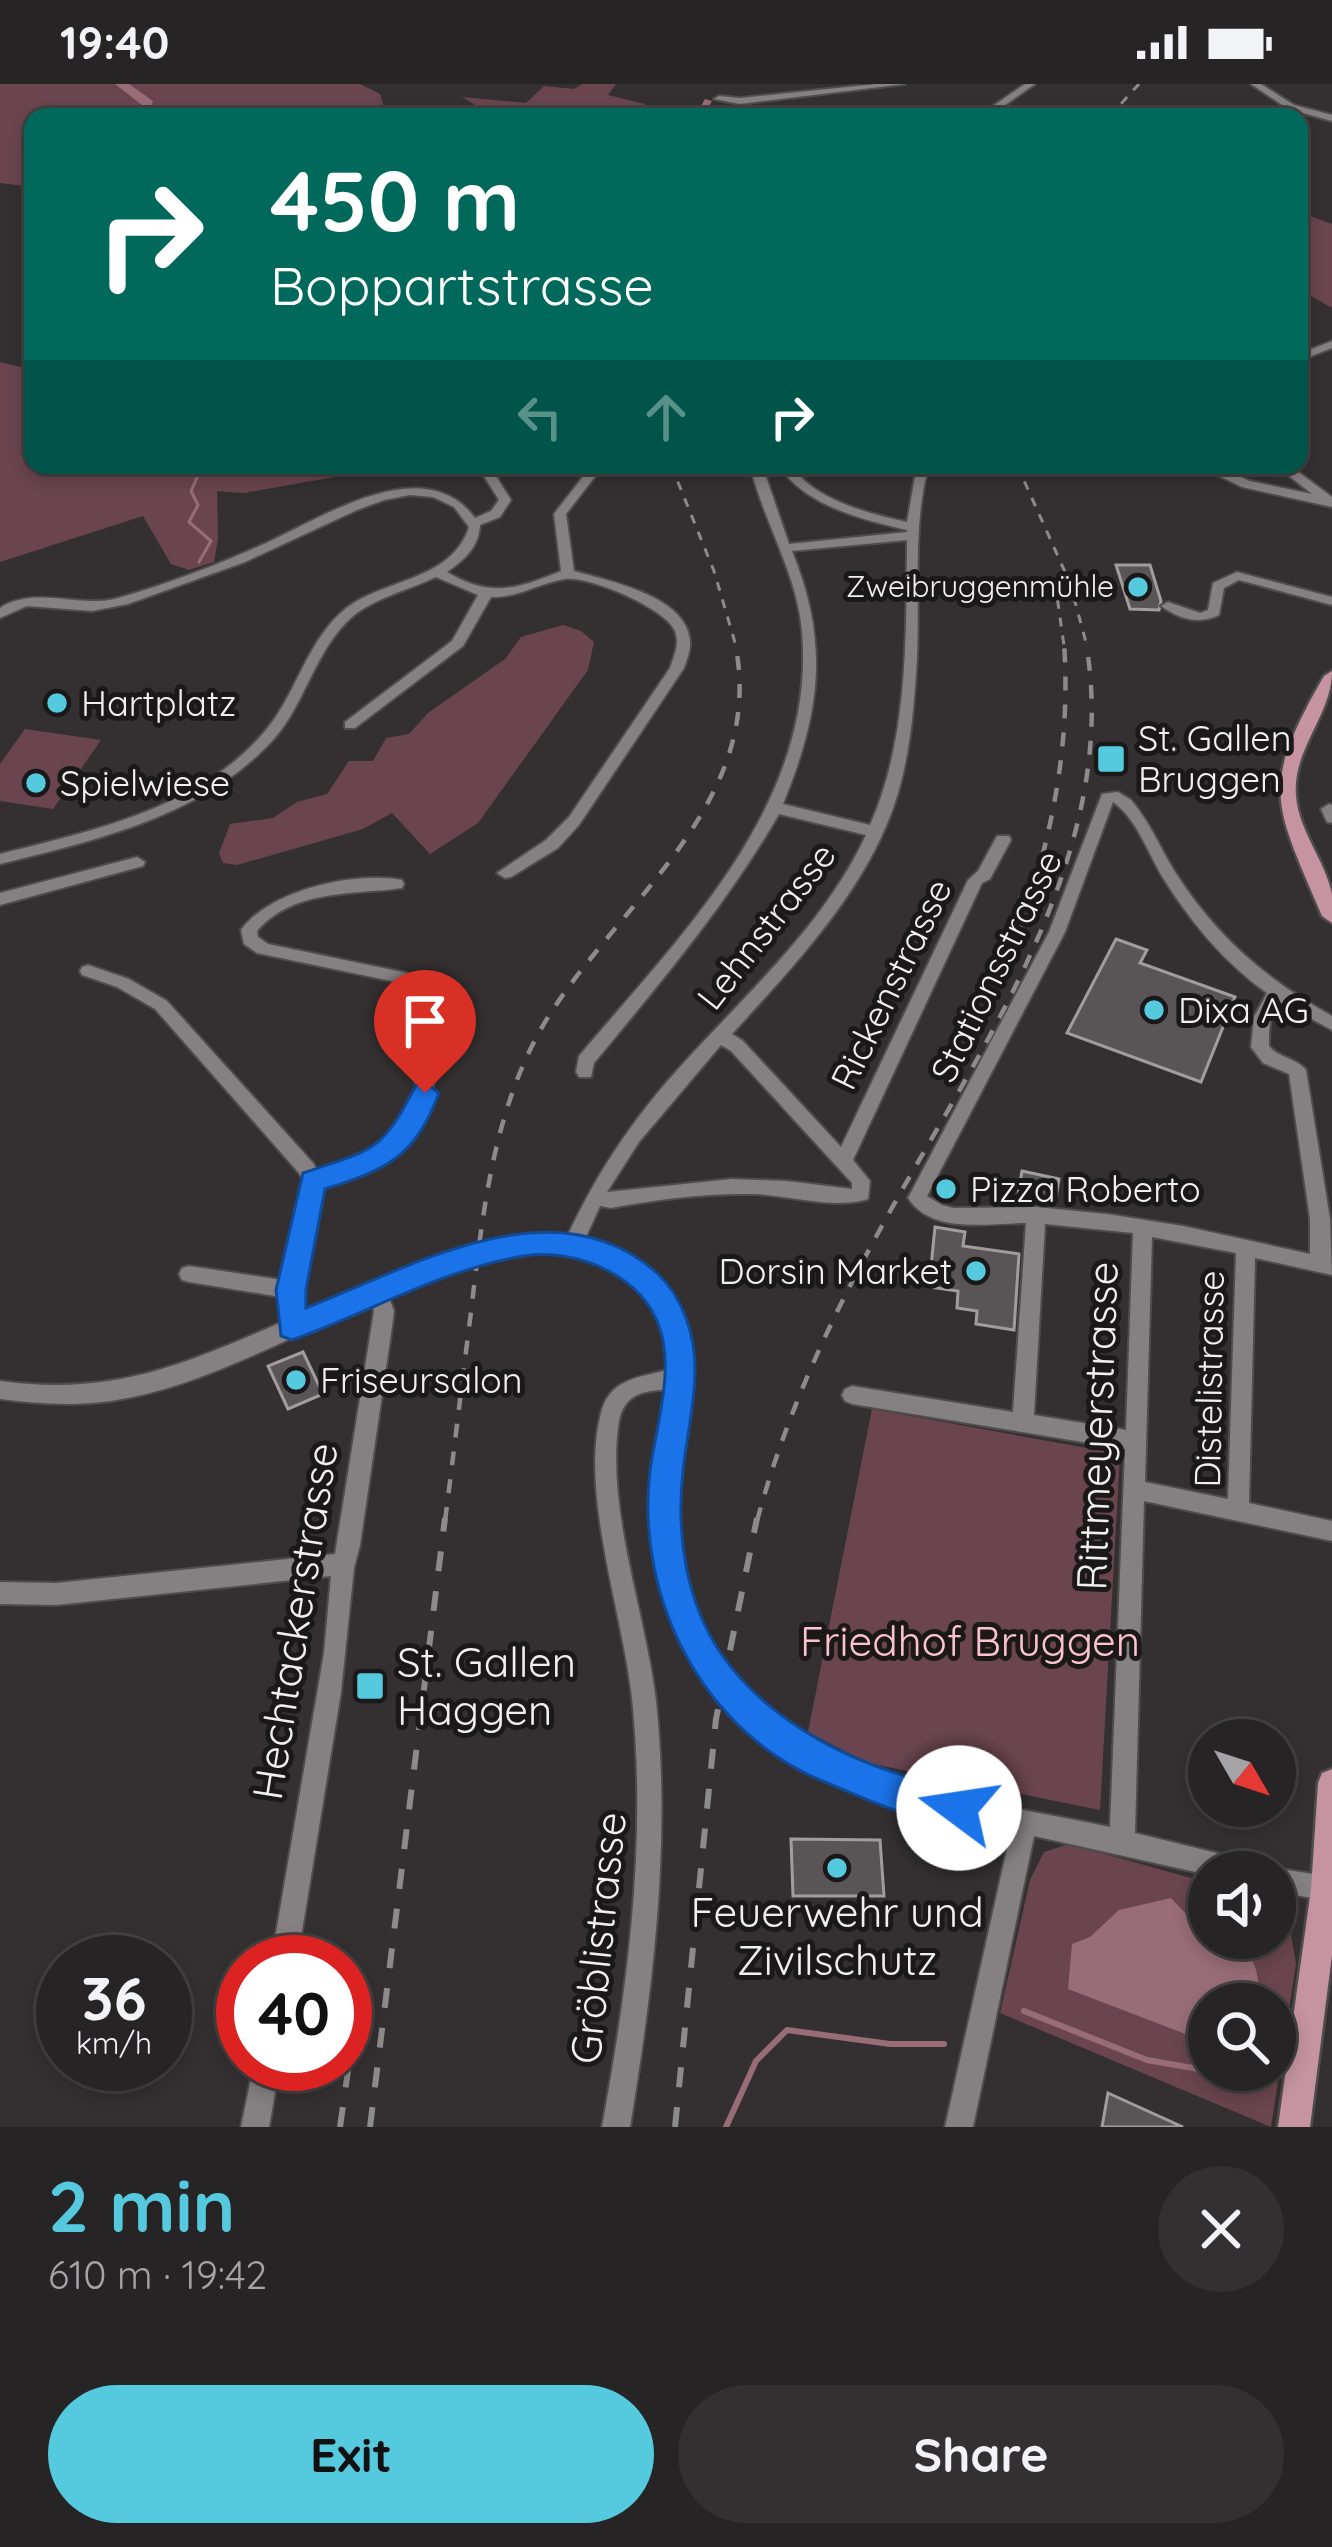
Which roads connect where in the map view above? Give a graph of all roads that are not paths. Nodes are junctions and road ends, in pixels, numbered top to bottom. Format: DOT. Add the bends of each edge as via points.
graph roads {
  1 [pos="902,84"];
  2 [pos="1031,84"];
  3 [pos="1255,84"];
  4 [pos="718,99"];
  5 [pos="995,108"];
  6 [pos="1285,108"];
  7 [pos="489,474"];
  8 [pos="591,474"];
  9 [pos="759,474"];
  10 [pos="790,474"];
  11 [pos="920,474"];
  12 [pos="1223,474"];
  13 [pos="1293,474"];
  14 [pos="1331,503"];
  15 [pos="473,523"];
  16 [pos="914,531"];
  17 [pos="784,548"];
  18 [pos="436,571"];
  19 [pos="568,573"];
  20 [pos="485,595"];
  21 [pos="1332,601"];
  22 [pos="1168,607"];
  23 [pos="0,614"];
  24 [pos="1332,676"];
  25 [pos="350,725"];
  26 [pos="777,808"];
  27 [pos="876,832"];
  28 [pos="1003,840"];
  29 [pos="0,859"];
  30 [pos="137,862"];
  31 [pos="1307,865"];
  32 [pos="505,873"];
  33 [pos="396,884"];
  34 [pos="0,899"];
  35 [pos="1332,916"];
  36 [pos="1332,937"];
  37 [pos="88,971"];
  38 [pos="1278,993"];
  39 [pos="1332,1024"];
  40 [pos="722,1036"];
  41 [pos="585,1072"];
  42 [pos="843,1161"];
  43 [pos="313,1181"];
  44 [pos="594,1197"];
  45 [pos="1036,1215"];
  46 [pos="1143,1227"];
  47 [pos="573,1244"];
  48 [pos="1246,1249"];
  49 [pos="1326,1266"];
  50 [pos="189,1274"];
  51 [pos="291,1290"];
  52 [pos="378,1294"];
  53 [pos="292,1327"];
  54 [pos="679,1381"];
  55 [pos="0,1390"];
  56 [pos="852,1395"];
  57 [pos="1023,1422"];
  58 [pos="1134,1441"];
  59 [pos="1133,1489"];
  60 [pos="1238,1510"];
  61 [pos="1332,1532"];
  62 [pos="340,1564"];
  63 [pos="0,1593"];
  64 [pos="1332,1783"];
  65 [pos="1025,1822"];
  66 [pos="1122,1842"];
  67 [pos="1188,1858"];
  68 [pos="1296,1884"];
  69 [pos="1329,1889"];
  70 [pos="288,1935"];
  71 [pos="1323,1984"];
  72 [pos="262,2091"];
  73 [pos="255,2127"];
  74 [pos="616,2127"];
  75 [pos="959,2127"];
  76 [pos="1294,2127"];
  1 -- 4 [label="street"];
  2 -- 5 [label="street"];
  3 -- 6 [label="street"];
  7 -- 15 [label="street" via="505,500 496,514"];
  8 -- 19 [label="street" via="560,514"];
  9 -- 17 [label="street"];
  10 -- 16 [label="street" via="813,492"];
  11 -- 16 [label="street, Lehnstrasse"];
  12 -- 14 [label="street"];
  13 -- 14 [label="street"];
  15 -- 18 [label="street" via="468,547"];
  15 -- 23 [label="street" via="434,496 379,495 120,604 38,598"];
  16 -- 17 [label="street"];
  16 -- 27 [label="street, Lehnstrasse" via="909,684"];
  17 -- 26 [label="street" via="811,658"];
  18 -- 20 [label="street"];
  18 -- 29 [label="street" via="340,620 271,734 222,776 143,816"];
  19 -- 20 [label="street"];
  19 -- 32 [label="street" via="670,612 686,633 686,650 568,829"];
  20 -- 25 [label="street" via="458,643"];
  21 -- 22 [label="street" via="1237,576 1218,586 1214,612 1201,618"];
  24 -- 31 [label="main road" via="1301,732 1285,786"];
  26 -- 27 [label="street"];
  26 -- 41 [label="street" via="732,879 585,1061"];
  27 -- 40 [label="street, Lehnstrasse" via="817,926"];
  28 -- 42 [label="street, Rickenstrasse" via="976,880"];
  30 -- 34 [label="street"];
  31 -- 35 [label="main road"];
  31 -- 36 [label="main road"];
  33 -- 43 [label="street" via="335,888 261,915 249,930 263,949 401,977 426,1003 425,1093 412,1126 380,1157"];
  37 -- 43 [label="street" via="160,1006"];
  38 -- 39 [label="street, Stationsstrasse"];
  38 -- 45 [label="street, Stationsstrasse" via="1223,951 1128,804 1106,798 1057,932 917,1198 944,1214"];
  38 -- 49 [label="street" via="1261,1018 1260,1047 1297,1070"];
  40 -- 42 [label="street"];
  40 -- 44 [label="street, Lehnstrasse" via="616,1159"];
  42 -- 44 [label="street" via="861,1181 860,1194 719,1183"];
  43 -- 51 [label="street"];
  44 -- 47 [label="street, Lehnstrasse"];
  45 -- 46 [label="street"];
  45 -- 57 [label="street"];
  46 -- 48 [label="street"];
  46 -- 58 [label="street, Rittmeyerstrasse"];
  47 -- 52 [label="street" via="500,1248"];
  47 -- 54 [label="street" via="617,1260 653,1288 675,1325"];
  48 -- 49 [label="street"];
  48 -- 60 [label="street, Distelistrasse"];
  50 -- 51 [label="street"];
  51 -- 53 [label="street"];
  52 -- 53 [label="street"];
  52 -- 62 [label="street, Hechtackerstrasse" via="382,1327"];
  53 -- 55 [label="street" via="135,1387 44,1396"];
  54 -- 65 [label="street" via="666,1477 668,1561 689,1631 723,1685 762,1724 826,1764 902,1794"];
  54 -- 74 [label="street, Gröblistrasse" via="644,1381 622,1391 606,1445 645,1701 652,1824 644,1948"];
  56 -- 57 [label="street"];
  57 -- 58 [label="street"];
  58 -- 59 [label="street, Rittmeyerstrasse"];
  59 -- 60 [label="street"];
  59 -- 66 [label="street, Rittmeyerstrasse"];
  60 -- 61 [label="street"];
  62 -- 63 [label="street"];
  62 -- 70 [label="street, Hechtackerstrasse" via="335,1654"];
  64 -- 69 [label="main road"];
  65 -- 66 [label="street"];
  65 -- 75 [label="street"];
  66 -- 67 [label="street"];
  68 -- 69 [label="street"];
  69 -- 71 [label="main road"];
  71 -- 76 [label="main road"];
  72 -- 73 [label="street"];
}
